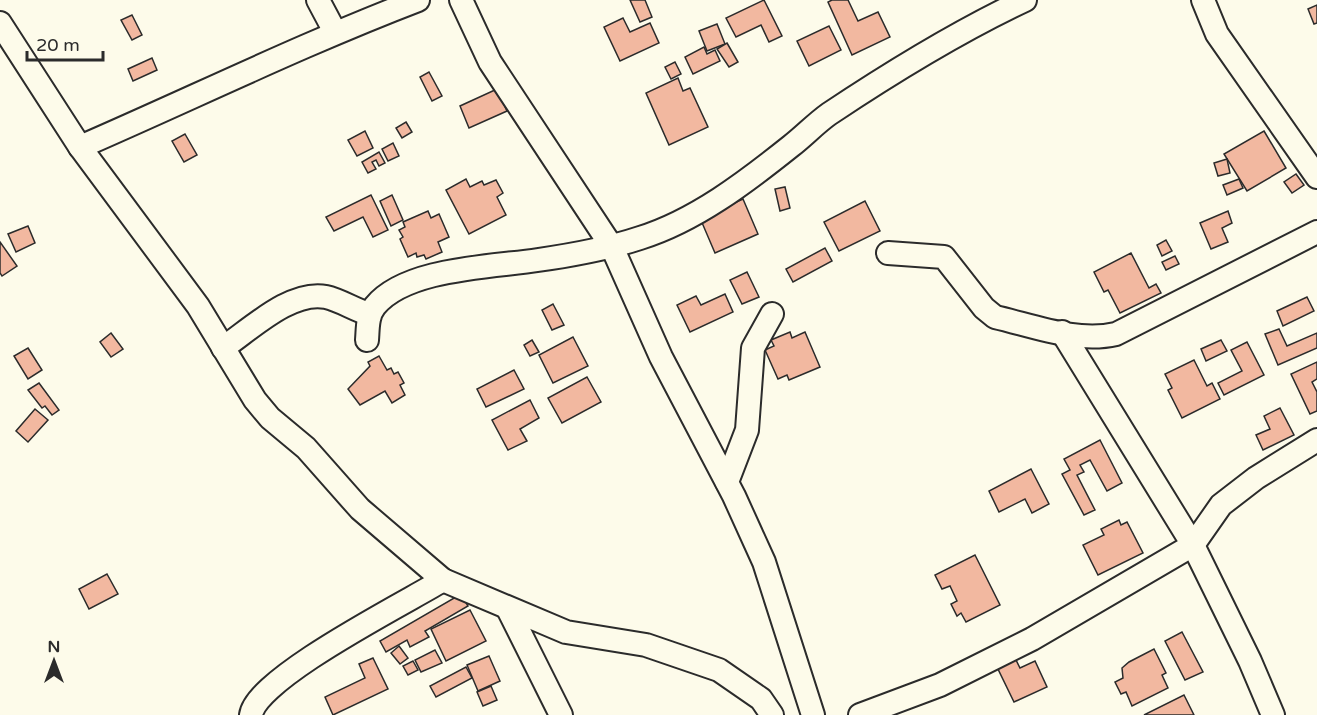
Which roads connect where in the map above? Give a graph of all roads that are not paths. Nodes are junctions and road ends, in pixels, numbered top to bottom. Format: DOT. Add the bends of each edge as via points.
graph roads {
  1 [pos="318,0"];
  2 [pos="418,0"];
  3 [pos="461,0"];
  4 [pos="1025,0"];
  5 [pos="1203,0"];
  6 [pos="0,22"];
  7 [pos="335,32"];
  8 [pos="80,147"];
  9 [pos="1317,177"];
  10 [pos="1317,232"];
  11 [pos="612,247"];
  12 [pos="888,253"];
  13 [pos="369,314"];
  14 [pos="772,314"];
  15 [pos="1062,332"];
  16 [pos="367,340"];
  17 [pos="223,348"];
  18 [pos="1317,440"];
  19 [pos="727,482"];
  20 [pos="1193,545"];
  21 [pos="443,580"];
  22 [pos="508,609"];
  23 [pos="251,715"];
  24 [pos="561,715"];
  25 [pos="772,715"];
  26 [pos="813,715"];
  27 [pos="860,715"];
  28 [pos="1273,715"];
  1 -- 7 [label="street"];
  2 -- 7 [label="street"];
  3 -- 11 [label="street" via="490,62"];
  4 -- 11 [label="street" via="972,25 827,115 791,147 665,231"];
  5 -- 9 [label="street" via="1217,34"];
  6 -- 8 [label="street"];
  7 -- 8 [label="street"];
  8 -- 17 [label="street" via="198,306"];
  10 -- 15 [label="street" via="1116,334 1097,338"];
  11 -- 13 [label="street" via="469,268 411,282 385,297"];
  11 -- 19 [label="street" via="661,357"];
  12 -- 15 [label="street" via="944,257 989,313"];
  13 -- 16 [label="street"];
  13 -- 17 [label="street" via="328,297 302,297 284,305"];
  14 -- 19 [label="street" via="753,348 747,430"];
  15 -- 20 [label="street"];
  17 -- 21 [label="street" via="270,418 306,448 360,509"];
  18 -- 20 [label="street" via="1221,505"];
  19 -- 26 [label="street" via="764,562"];
  20 -- 27 [label="street" via="1032,639 940,685"];
  20 -- 28 [label="street"];
  21 -- 22 [label="street"];
  21 -- 23 [label="street" via="312,657 264,692"];
  22 -- 24 [label="street"];
  22 -- 25 [label="street" via="566,632 646,645 719,670 761,699"];
}
